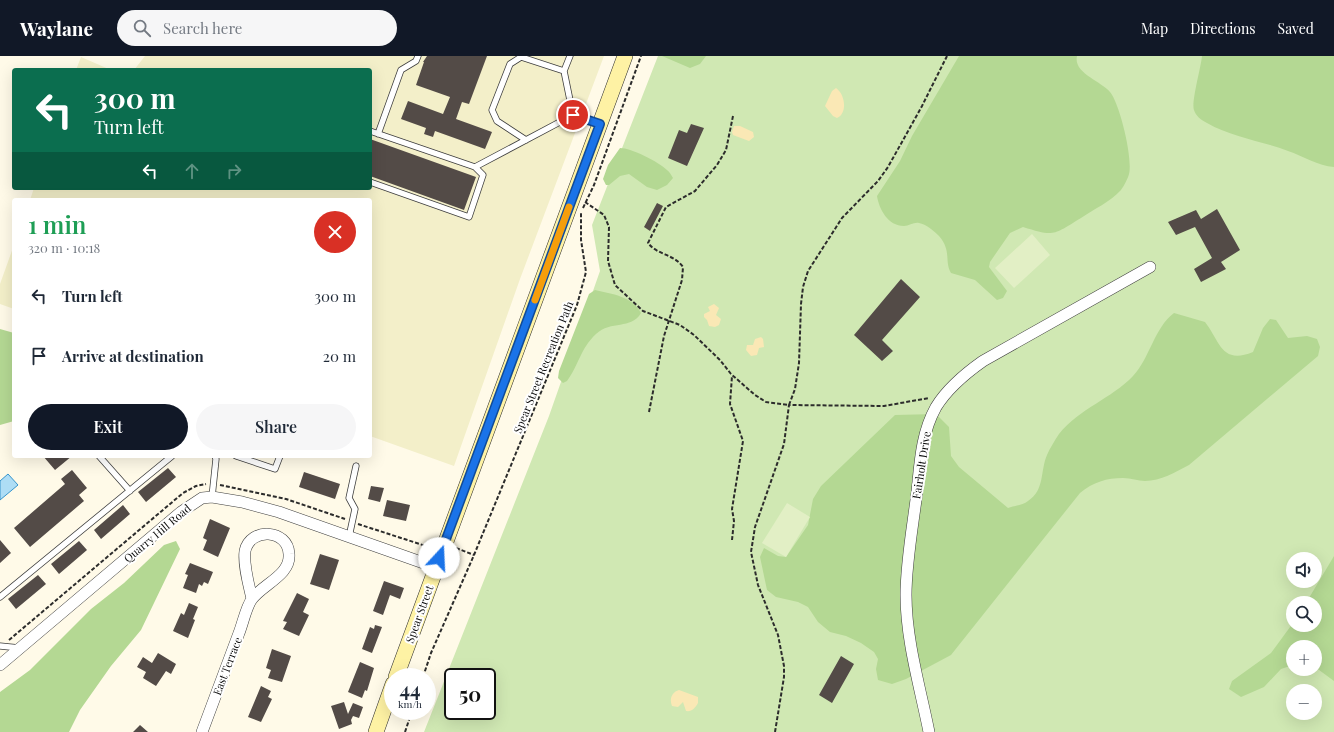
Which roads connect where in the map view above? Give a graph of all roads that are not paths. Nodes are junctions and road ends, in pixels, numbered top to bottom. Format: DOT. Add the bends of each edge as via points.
graph roads {
  1 [pos="418,56"];
  2 [pos="570,56"];
  3 [pos="625,56"];
  4 [pos="564,71"];
  5 [pos="573,115"];
  6 [pos="600,124"];
  7 [pos="372,132"];
  8 [pos="378,134"];
  9 [pos="526,140"];
  10 [pos="475,167"];
  11 [pos="372,183"];
  12 [pos="1150,268"];
  13 [pos="101,458"];
  14 [pos="170,458"];
  15 [pos="217,458"];
  16 [pos="242,458"];
  17 [pos="279,458"];
  18 [pos="356,466"];
  19 [pos="130,491"];
  20 [pos="212,497"];
  21 [pos="349,537"];
  22 [pos="435,568"];
  23 [pos="0,597"];
  24 [pos="252,599"];
  25 [pos="1,646"];
  26 [pos="20,648"];
  27 [pos="0,665"];
  28 [pos="399,668"];
  29 [pos="384,709"];
  30 [pos="202,732"];
  31 [pos="376,732"];
  32 [pos="929,732"];
  1 -- 8 [label="lane" via="416,61 401,70"];
  2 -- 4 [label="lane"];
  3 -- 6 [label="main road, Spear Street"];
  4 -- 5 [label="lane"];
  4 -- 9 [label="lane" via="520,57 510,64 492,110 497,121"];
  5 -- 6 [label="lane"];
  5 -- 9 [label="lane"];
  6 -- 22 [label="main road, Spear Street" via="579,200"];
  7 -- 8 [label="lane"];
  8 -- 10 [label="lane"];
  9 -- 10 [label="lane"];
  10 -- 11 [label="lane" via="483,175 469,217"];
  12 -- 32 [label="street, Fairholt Drive" via="983,360 968,371 937,406 929,423 921,454 906,594 909,632"];
  13 -- 19 [label="lane"];
  14 -- 19 [label="lane"];
  15 -- 20 [label="lane"];
  16 -- 17 [label="lane" via="275,469"];
  18 -- 21 [label="lane" via="349,498 355,509"];
  19 -- 23 [label="lane"];
  20 -- 21 [label="street, Quarry Hill Road" via="279,512"];
  20 -- 26 [label="street, Quarry Hill Road" via="202,498 190,505"];
  21 -- 22 [label="street, Quarry Hill Road"];
  22 -- 28 [label="main road, Spear Street"];
  24 -- 24 [label="street, East Terrace" via="245,559 247,545 252,539 264,533 278,536 289,552 286,566"];
  24 -- 30 [label="street, East Terrace"];
  25 -- 26 [label="lane"];
  26 -- 27 [label="street, Quarry Hill Road"];
  29 -- 31 [label="main road"];
}
